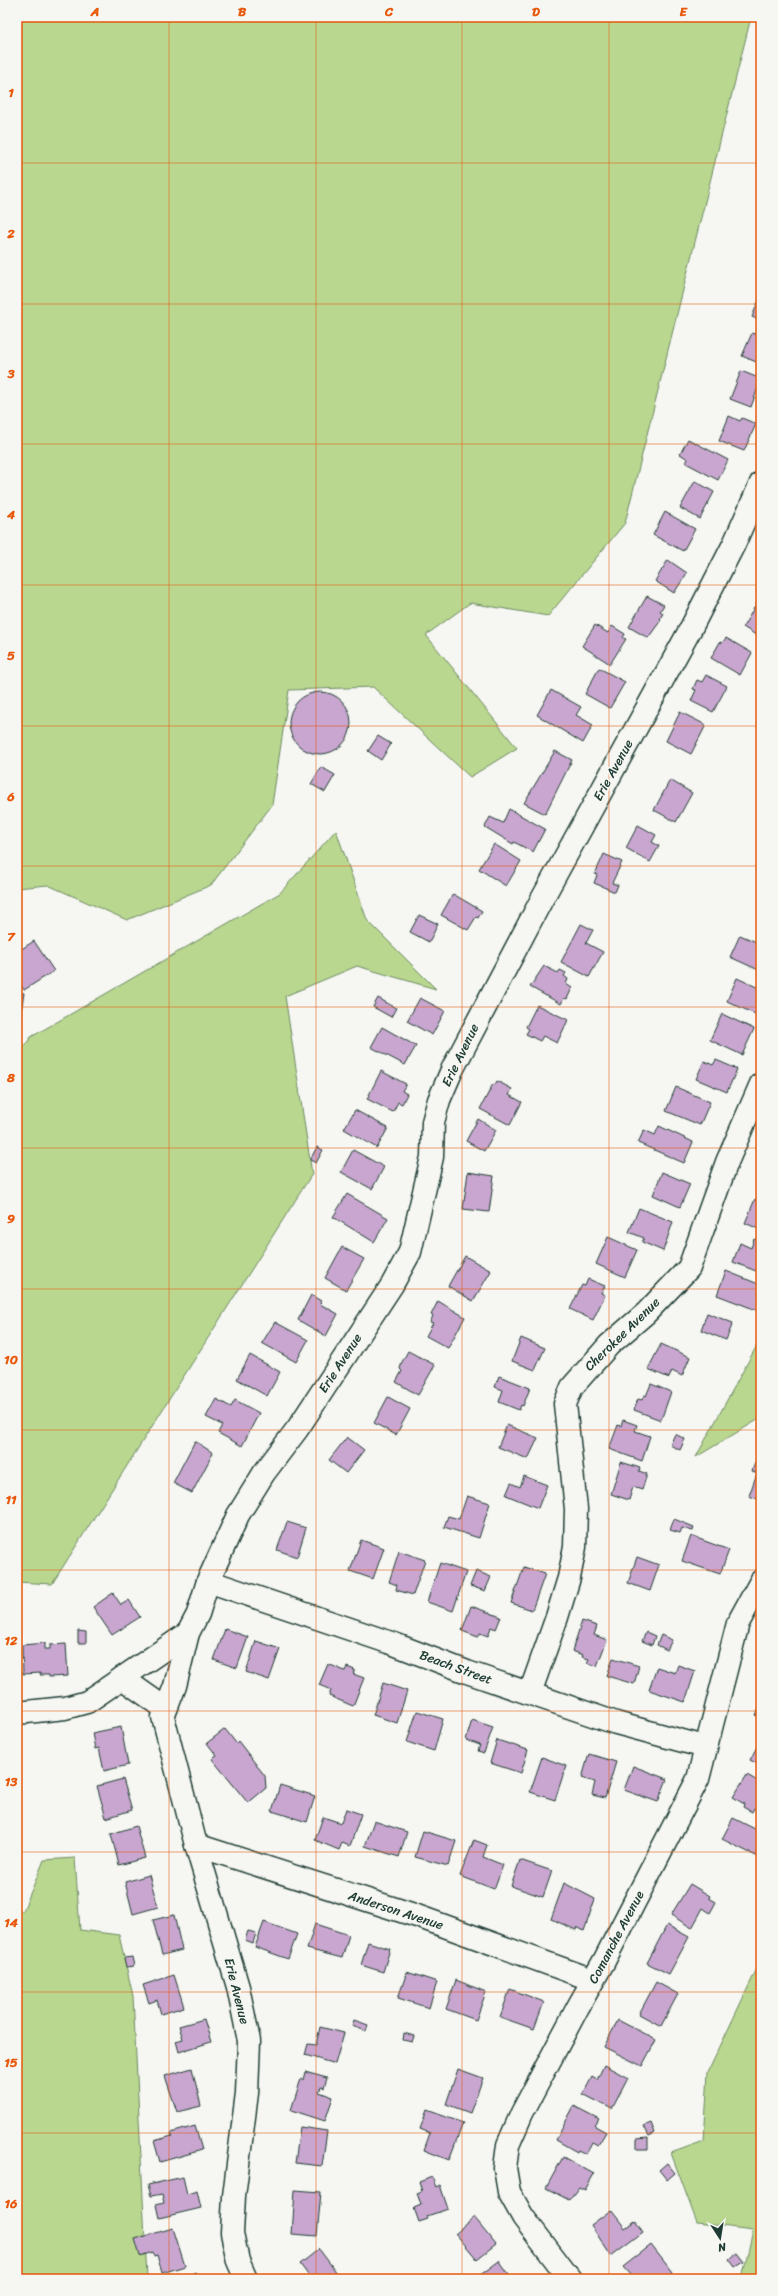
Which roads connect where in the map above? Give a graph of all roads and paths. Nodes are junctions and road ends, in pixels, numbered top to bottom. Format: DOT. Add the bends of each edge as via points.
graph roads {
  1 [pos="761,483"];
  2 [pos="761,1084"];
  3 [pos="761,1580"];
  4 [pos="208,1581"];
  5 [pos="188,1633"];
  6 [pos="122,1678"];
  7 [pos="530,1693"];
  8 [pos="166,1709"];
  9 [pos="17,1713"];
  10 [pos="705,1747"];
  11 [pos="196,1845"];
  12 [pos="593,1980"];
  13 [pos="246,2279"];
  14 [pos="570,2279"];
  1 -- 4 [label="street, Erie Avenue" via="734,544 690,630 541,901 452,1070 433,1122 432,1157 410,1252 392,1285 298,1428 260,1479 238,1515"];
  2 -- 7 [label="street, Cherokee Avenue" via="727,1162 690,1268 646,1313 609,1344 582,1373 569,1392 565,1404 576,1509 575,1547 557,1617"];
  3 -- 10 [label="street, Comanche Avenue" via="738,1623"];
  4 -- 5 [label="street, Erie Avenue" via="198,1614"];
  4 -- 7 [label="street, Beach Street"];
  5 -- 6 [label="street, Erie Avenue"];
  5 -- 8 [label="street, Erie Avenue"];
  6 -- 8 [label="street"];
  6 -- 9 [label="street, Erie Avenue" via="87,1702 65,1708"];
  7 -- 10 [label="street, Beach Street" via="616,1723"];
  8 -- 11 [label="street, Erie Avenue" via="163,1717"];
  10 -- 12 [label="street, Comanche Avenue" via="698,1779"];
  11 -- 12 [label="street, Anderson Avenue" via="417,1916"];
  11 -- 13 [label="street, Erie Avenue" via="238,1987 249,2041 247,2093 232,2233 238,2261"];
  12 -- 14 [label="street, Comanche Avenue" via="522,2113 508,2145 505,2168 509,2192 523,2217"];
}
